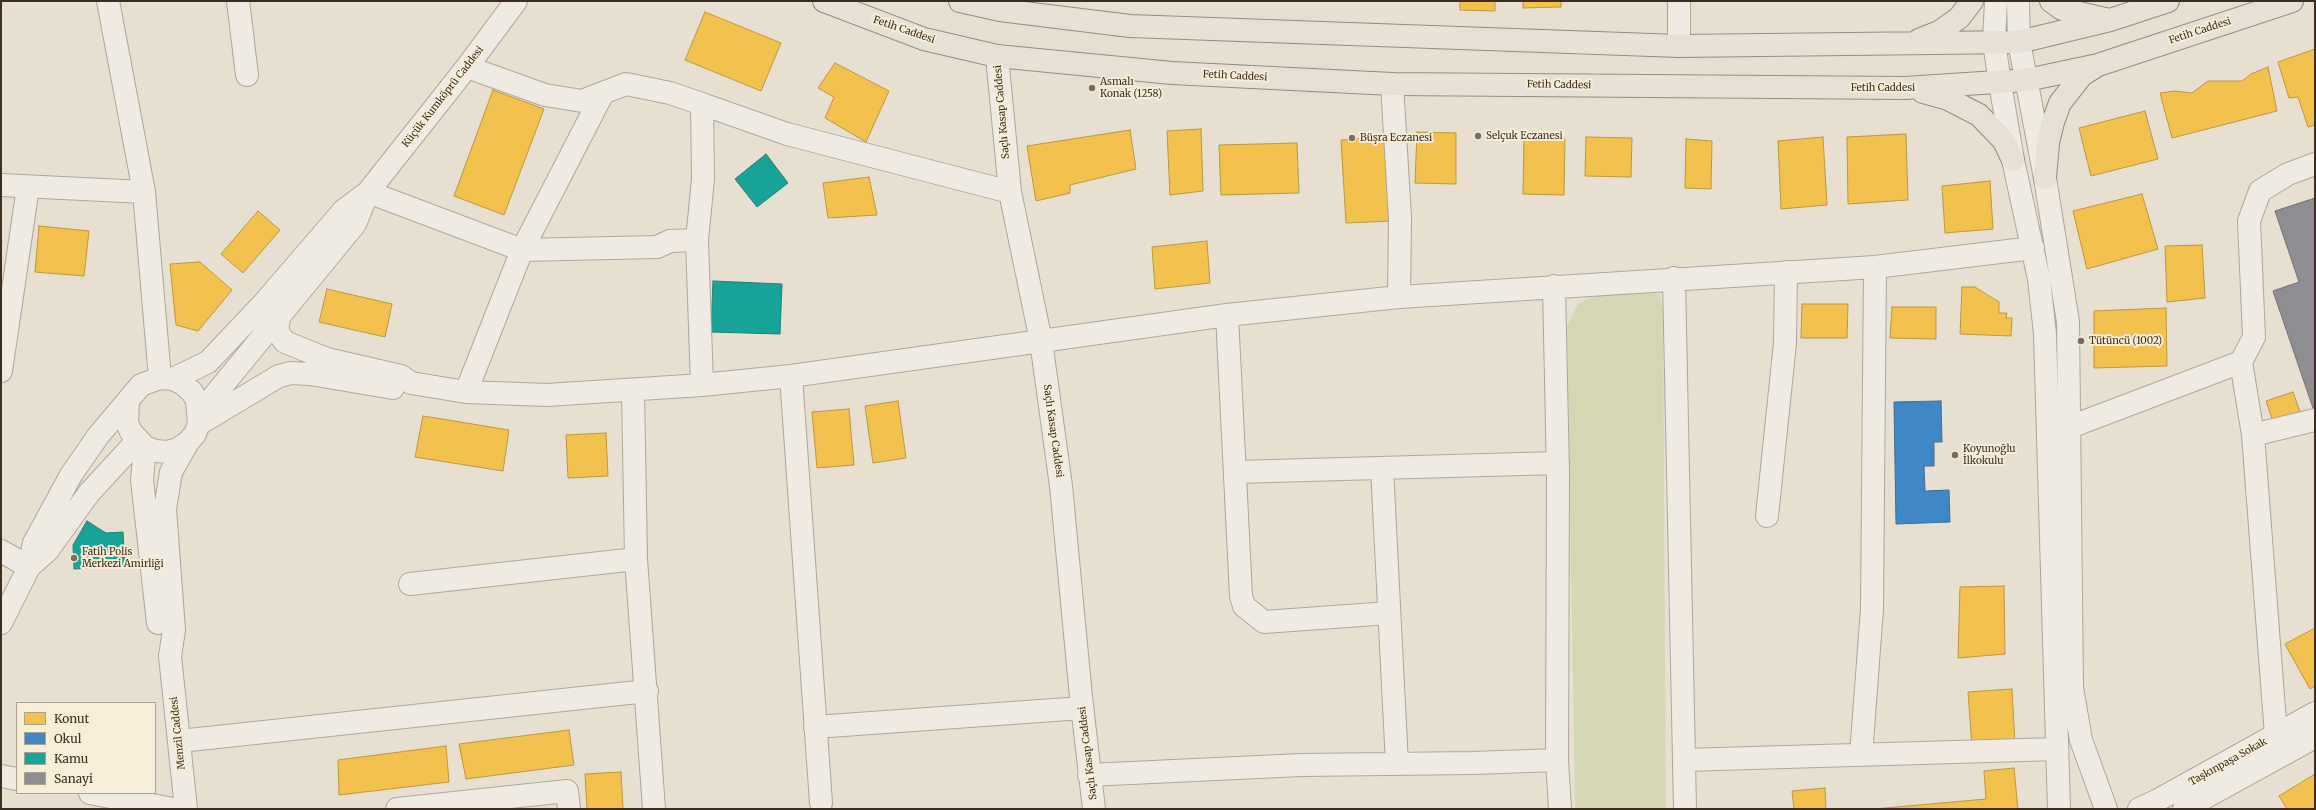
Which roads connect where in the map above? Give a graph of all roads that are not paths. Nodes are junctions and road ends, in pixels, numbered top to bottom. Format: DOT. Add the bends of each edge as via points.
graph roads {
  1 [pos="108,1"];
  2 [pos="238,1"];
  3 [pos="824,1"];
  4 [pos="960,1"];
  5 [pos="1680,1"];
  6 [pos="1972,1"];
  7 [pos="1996,1"];
  8 [pos="2018,1"];
  9 [pos="2051,1"];
  10 [pos="2168,1"];
  11 [pos="2292,1"];
  12 [pos="512,2"];
  13 [pos="1000,5"];
  14 [pos="2110,20"];
  15 [pos="1994,42"];
  16 [pos="2019,42"];
  17 [pos="1896,43"];
  18 [pos="1679,46"];
  19 [pos="997,56"];
  20 [pos="2098,65"];
  21 [pos="467,67"];
  22 [pos="247,75"];
  23 [pos="2027,80"];
  24 [pos="2000,83"];
  25 [pos="1392,84"];
  26 [pos="1905,88"];
  27 [pos="603,93"];
  28 [pos="702,104"];
  29 [pos="2013,160"];
  30 [pos="2315,164"];
  31 [pos="2045,178"];
  32 [pos="1,185"];
  33 [pos="28,187"];
  34 [pos="144,192"];
  35 [pos="368,192"];
  36 [pos="1010,192"];
  37 [pos="697,240"];
  38 [pos="2033,248"];
  39 [pos="522,250"];
  40 [pos="1875,267"];
  41 [pos="1786,272"];
  42 [pos="1674,278"];
  43 [pos="1554,286"];
  44 [pos="1398,297"];
  45 [pos="1227,315"];
  46 [pos="279,318"];
  47 [pos="1041,341"];
  48 [pos="2241,362"];
  49 [pos="1,371"];
  50 [pos="791,376"];
  51 [pos="166,379"];
  52 [pos="411,383"];
  53 [pos="702,385"];
  54 [pos="633,390"];
  55 [pos="466,392"];
  56 [pos="128,402"];
  57 [pos="2315,420"];
  58 [pos="195,426"];
  59 [pos="2070,427"];
  60 [pos="2253,435"];
  61 [pos="141,444"];
  62 [pos="1558,463"];
  63 [pos="1382,468"];
  64 [pos="1236,472"];
  65 [pos="1767,516"];
  66 [pos="1,550"];
  67 [pos="636,559"];
  68 [pos="29,567"];
  69 [pos="410,584"];
  70 [pos="1389,613"];
  71 [pos="1,623"];
  72 [pos="170,656"];
  73 [pos="647,690"];
  74 [pos="1082,708"];
  75 [pos="2315,713"];
  76 [pos="815,727"];
  77 [pos="2276,735"];
  78 [pos="2315,737"];
  79 [pos="180,742"];
  80 [pos="2057,748"];
  81 [pos="1861,755"];
  82 [pos="1557,760"];
  83 [pos="1684,760"];
  84 [pos="1397,764"];
  85 [pos="1089,775"];
  86 [pos="1,776"];
  87 [pos="16,779"];
  88 [pos="95,794"];
  89 [pos="821,803"];
  90 [pos="173,809"];
  91 [pos="186,809"];
  92 [pos="398,809"];
  93 [pos="569,809"];
  94 [pos="654,809"];
  95 [pos="1094,809"];
  96 [pos="1560,809"];
  97 [pos="1685,809"];
  98 [pos="2060,809"];
  99 [pos="2106,809"];
  100 [pos="2139,809"];
  101 [pos="2184,809"];
  1 -- 34 [label="street"];
  2 -- 22 [label="street"];
  3 -- 19 [label="main road, Fetih Caddesi" via="924,39"];
  4 -- 13 [label="main road"];
  5 -- 18 [label="street"];
  6 -- 17 [label="main road" via="1959,18 1939,32 1916,41"];
  7 -- 15 [label="street"];
  8 -- 16 [label="street"];
  9 -- 14 [label="main road" via="2062,9"];
  10 -- 14 [label="main road"];
  11 -- 20 [label="main road, Fetih Caddesi"];
  12 -- 21 [label="street, Küçük Kumköprü Caddesi"];
  13 -- 18 [label="main road" via="1130,26 1319,35"];
  14 -- 16 [label="main road"];
  15 -- 16 [label="main road"];
  15 -- 17 [label="main road"];
  15 -- 24 [label="street"];
  16 -- 23 [label="street"];
  17 -- 18 [label="main road"];
  19 -- 25 [label="main road, Fetih Caddesi" via="1172,73"];
  19 -- 36 [label="street, Saçlı Kasap Caddesi"];
  20 -- 23 [label="main road, Fetih Caddesi"];
  20 -- 31 [label="main road" via="2082,75 2060,103 2048,144"];
  21 -- 27 [label="street" via="545,95 582,101"];
  21 -- 35 [label="street, Küçük Kumköprü Caddesi"];
  23 -- 24 [label="main road, Fetih Caddesi"];
  23 -- 31 [label="street"];
  24 -- 26 [label="main road, Fetih Caddesi"];
  24 -- 29 [label="street"];
  25 -- 26 [label="main road, Fetih Caddesi"];
  25 -- 44 [label="street" via="1400,218"];
  26 -- 29 [label="main road" via="1948,99 1979,115 2004,141"];
  27 -- 28 [label="street" via="626,84 670,93"];
  27 -- 39 [label="street"];
  28 -- 36 [label="street" via="787,134"];
  28 -- 37 [label="street" via="702,179"];
  29 -- 38 [label="street"];
  30 -- 48 [label="street" via="2288,174 2260,191 2249,221 2254,337"];
  31 -- 59 [label="street" via="2068,322"];
  32 -- 33 [label="street"];
  33 -- 34 [label="street"];
  33 -- 49 [label="street"];
  34 -- 51 [label="street"];
  35 -- 39 [label="street"];
  35 -- 46 [label="street" via="355,224"];
  35 -- 51 [label="street" via="344,210 263,304 208,362"];
  36 -- 47 [label="street, Saçlı Kasap Caddesi"];
  37 -- 39 [label="street" via="670,241 657,247"];
  37 -- 53 [label="street"];
  38 -- 40 [label="street"];
  38 -- 80 [label="street" via="2045,334"];
  39 -- 55 [label="street"];
  40 -- 41 [label="street"];
  40 -- 81 [label="street" via="1872,609"];
  41 -- 42 [label="street"];
  41 -- 65 [label="street" via="1785,343"];
  42 -- 43 [label="street"];
  42 -- 83 [label="street"];
  43 -- 44 [label="street"];
  43 -- 62 [label="street"];
  44 -- 45 [label="street"];
  45 -- 47 [label="street"];
  45 -- 64 [label="street"];
  46 -- 52 [label="street" via="278,331 285,342 327,358 401,376"];
  46 -- 58 [label="street"];
  47 -- 50 [label="street"];
  47 -- 74 [label="street, Saçlı Kasap Caddesi" via="1060,486"];
  48 -- 59 [label="street"];
  48 -- 60 [label="street"];
  50 -- 53 [label="street"];
  50 -- 76 [label="street"];
  51 -- 56 [label="street" via="140,385"];
  51 -- 58 [label="street" via="183,384 192,392 197,401"];
  52 -- 55 [label="street"];
  52 -- 58 [label="street" via="396,388 291,373 279,376"];
  53 -- 54 [label="street"];
  54 -- 55 [label="street" via="547,395"];
  54 -- 67 [label="street"];
  56 -- 61 [label="street" via="127,423"];
  56 -- 68 [label="street" via="98,436 71,475 34,543"];
  57 -- 60 [label="street"];
  58 -- 61 [label="street" via="178,449 156,451"];
  58 -- 72 [label="street, Menzil Caddesi" via="171,472 165,509 174,630"];
  59 -- 99 [label="street" via="2072,688 2081,740"];
  60 -- 77 [label="street"];
  61 -- 68 [label="street" via="88,493 48,550"];
  61 -- 72 [label="street, Menzil Caddesi" via="142,480 159,632"];
  62 -- 63 [label="street"];
  62 -- 82 [label="street"];
  63 -- 64 [label="street"];
  63 -- 70 [label="street"];
  64 -- 70 [label="street" via="1241,596 1244,606 1264,622"];
  66 -- 68 [label="street"];
  67 -- 69 [label="street"];
  67 -- 73 [label="street"];
  68 -- 71 [label="street"];
  70 -- 84 [label="street"];
  72 -- 79 [label="street, Menzil Caddesi"];
  73 -- 79 [label="street"];
  73 -- 94 [label="street"];
  74 -- 76 [label="street"];
  74 -- 85 [label="street, Saçlı Kasap Caddesi"];
  75 -- 77 [label="street, Taşkınpaşa Sokak"];
  76 -- 89 [label="street"];
  77 -- 100 [label="street, Taşkınpaşa Sokak"];
  78 -- 101 [label="street"];
  79 -- 91 [label="street, Menzil Caddesi"];
  80 -- 81 [label="street"];
  80 -- 98 [label="street"];
  81 -- 83 [label="street"];
  82 -- 84 [label="street"];
  82 -- 96 [label="street"];
  83 -- 97 [label="street"];
  84 -- 85 [label="street" via="1301,765"];
  85 -- 95 [label="street, Saçlı Kasap Caddesi"];
  86 -- 87 [label="street"];
  88 -- 90 [label="street"];
  92 -- 93 [label="street" via="567,791"];
}
